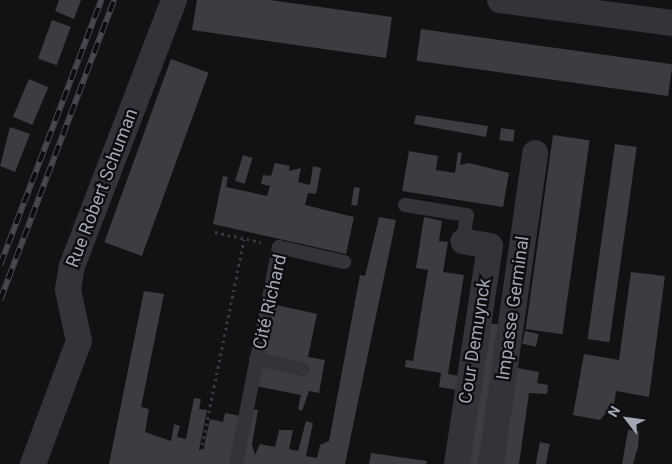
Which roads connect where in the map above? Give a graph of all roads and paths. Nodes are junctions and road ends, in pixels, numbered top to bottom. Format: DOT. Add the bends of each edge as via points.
graph roads {
  1 [pos="174,0"];
  2 [pos="500,0"];
  3 [pos="672,23"];
  4 [pos="535,153"];
  5 [pos="405,205"];
  6 [pos="215,232"];
  7 [pos="244,238"];
  8 [pos="462,242"];
  9 [pos="266,243"];
  10 [pos="344,262"];
  11 [pos="256,359"];
  12 [pos="303,368"];
  13 [pos="201,450"];
  14 [pos="34,464"];
  15 [pos="236,464"];
  16 [pos="456,464"];
  17 [pos="491,464"];
  1 -- 14 [label="street, Rue Robert Schuman" via="72,266 68,290 79,341"];
  2 -- 3 [label="street"];
  4 -- 17 [label="street, Impasse Germinal"];
  5 -- 8 [label="lane" via="467,215"];
  6 -- 7 [label="path"];
  7 -- 9 [label="path"];
  7 -- 13 [label="path"];
  8 -- 16 [label="street, Cour Demuynck" via="490,246"];
  10 -- 11 [label="lane, Cité Richard" via="279,247"];
  11 -- 12 [label="lane, Cité Richard"];
  11 -- 15 [label="lane, Cité Richard"];
}
